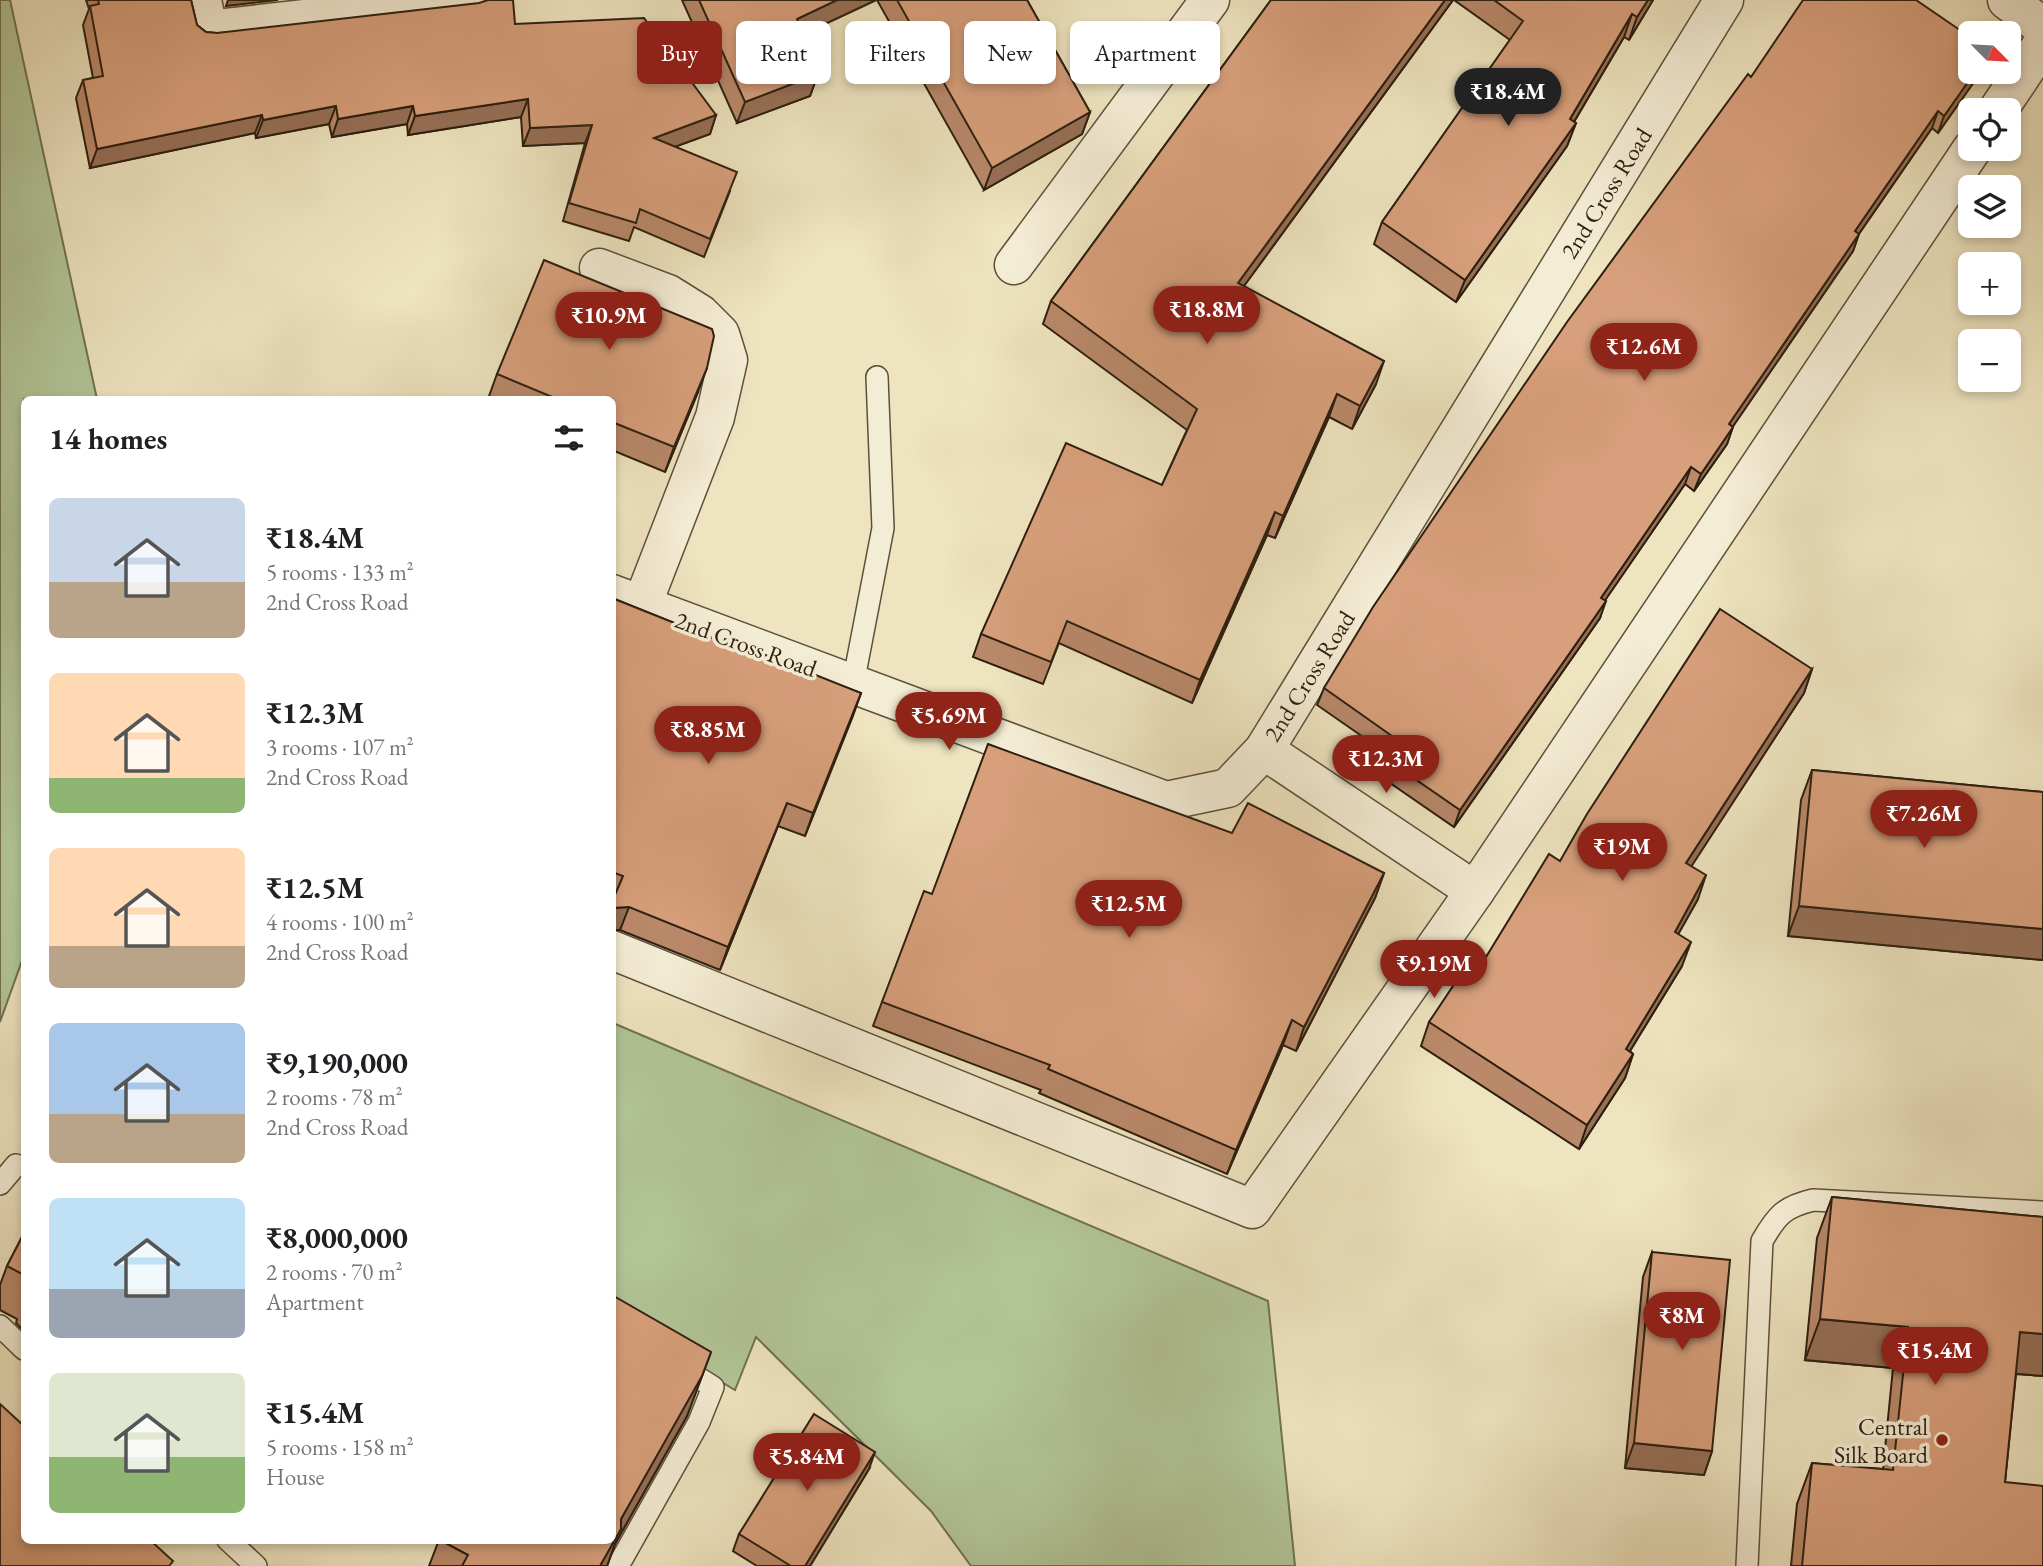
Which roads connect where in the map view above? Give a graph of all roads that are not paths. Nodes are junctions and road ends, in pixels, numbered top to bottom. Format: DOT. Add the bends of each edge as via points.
graph roads {
  1 [pos="202,0"];
  2 [pos="470,0"];
  3 [pos="1210,0"];
  4 [pos="1724,0"];
  5 [pos="2007,0"];
  6 [pos="2043,27"];
  7 [pos="2043,43"];
  8 [pos="2006,98"];
  9 [pos="1964,161"];
  10 [pos="1014,265"];
  11 [pos="599,268"];
  12 [pos="877,377"];
  13 [pos="627,600"];
  14 [pos="853,684"];
  15 [pos="1264,750"];
  16 [pos="1475,891"];
  17 [pos="616,952"];
  18 [pos="16,1166"];
  19 [pos="0,1184"];
  20 [pos="2043,1212"];
  21 [pos="0,1326"];
  22 [pos="21,1346"];
  23 [pos="656,1352"];
  24 [pos="232,1544"];
  25 [pos="256,1566"];
  26 [pos="618,1566"];
  27 [pos="1746,1566"];
  1 -- 2 [label="street" via="208,30"];
  3 -- 10 [label="street"];
  4 -- 15 [label="street, 2nd Cross Road"];
  5 -- 6 [label="street"];
  7 -- 8 [label="street"];
  9 -- 16 [label="street"];
  11 -- 13 [label="street" via="668,294 701,314 720,334 728,360 715,417"];
  12 -- 14 [label="lane" via="883,528"];
  13 -- 14 [label="street, 2nd Cross Road"];
  14 -- 15 [label="street, 2nd Cross Road" via="1166,801 1228,788"];
  15 -- 16 [label="street"];
  16 -- 17 [label="street" via="1252,1209"];
  18 -- 19 [label="lane"];
  20 -- 27 [label="lane" via="1813,1200 1789,1206 1773,1222 1762,1241"];
  21 -- 22 [label="lane"];
  23 -- 26 [label="lane" via="713,1387 699,1422"];
  24 -- 25 [label="lane"];
}
